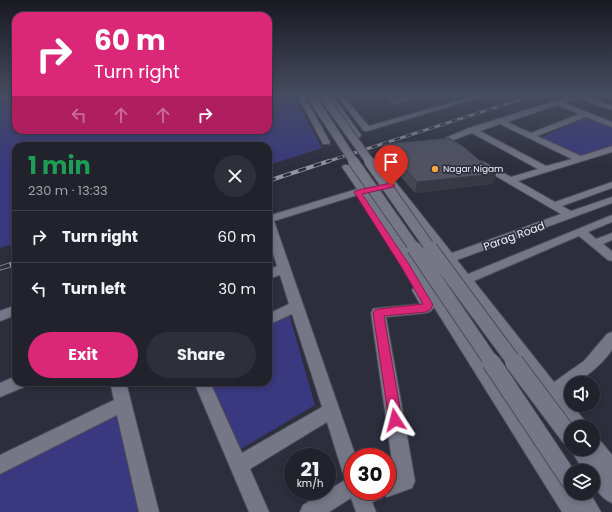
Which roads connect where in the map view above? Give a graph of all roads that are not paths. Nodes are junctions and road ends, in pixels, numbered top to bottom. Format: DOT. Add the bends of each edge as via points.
graph roads {
  1 [pos="314,120"];
  2 [pos="326,120"];
  3 [pos="340,120"];
  4 [pos="347,120"];
  5 [pos="360,120"];
  6 [pos="399,120"];
  7 [pos="502,120"];
  8 [pos="571,120"];
  9 [pos="601,120"];
  10 [pos="499,121"];
  11 [pos="612,124"];
  12 [pos="472,130"];
  13 [pos="357,135"];
  14 [pos="530,136"];
  15 [pos="326,142"];
  16 [pos="612,149"];
  17 [pos="456,150"];
  18 [pos="470,158"];
  19 [pos="580,159"];
  20 [pos="374,161"];
  21 [pos="347,168"];
  22 [pos="546,170"];
  23 [pos="510,181"];
  24 [pos="612,185"];
  25 [pos="394,186"];
  26 [pos="361,192"];
  27 [pos="605,196"];
  28 [pos="562,211"];
  29 [pos="272,218"];
  30 [pos="612,218"];
  31 [pos="272,231"];
  32 [pos="579,231"];
  33 [pos="612,236"];
  34 [pos="594,243"];
  35 [pos="612,257"];
  36 [pos="450,259"];
  37 [pos="414,266"];
  38 [pos="284,268"];
  39 [pos="272,272"];
  40 [pos="466,280"];
  41 [pos="430,292"];
  42 [pos="297,306"];
  43 [pos="12,312"];
  44 [pos="0,316"];
  45 [pos="272,318"];
  46 [pos="612,338"];
  47 [pos="12,385"];
  48 [pos="119,386"];
  49 [pos="204,386"];
  50 [pos="0,390"];
  51 [pos="552,392"];
  52 [pos="123,404"];
  53 [pos="332,410"];
  54 [pos="574,420"];
  55 [pos="564,429"];
  56 [pos="344,448"];
  57 [pos="600,455"];
  58 [pos="584,456"];
  59 [pos="0,465"];
  60 [pos="239,465"];
  61 [pos="612,470"];
  62 [pos="564,471"];
  63 [pos="396,484"];
  64 [pos="612,493"];
  65 [pos="347,500"];
  66 [pos="583,500"];
  67 [pos="149,512"];
  68 [pos="259,512"];
  69 [pos="310,512"];
  70 [pos="574,512"];
  71 [pos="591,512"];
  1 -- 15 [label="street"];
  2 -- 62 [label="street, bridge" via="437,280"];
  3 -- 55 [label="street, bridge" via="448,274"];
  4 -- 13 [label="street"];
  5 -- 6 [label="street" via="367,129"];
  7 -- 10 [label="street"];
  8 -- 14 [label="street"];
  9 -- 11 [label="street"];
  10 -- 12 [label="street"];
  10 -- 14 [label="street"];
  12 -- 17 [label="street" via="442,141"];
  12 -- 22 [label="street"];
  14 -- 19 [label="street"];
  16 -- 19 [label="street"];
  18 -- 23 [label="street"];
  19 -- 22 [label="street"];
  20 -- 25 [label="street"];
  21 -- 26 [label="street"];
  22 -- 23 [label="street"];
  23 -- 28 [label="street"];
  24 -- 27 [label="street"];
  25 -- 26 [label="street"];
  25 -- 36 [label="street"];
  26 -- 29 [label="street"];
  26 -- 37 [label="street"];
  26 -- 63 [label="street" via="428,305 426,308 378,313 405,481"];
  27 -- 28 [label="street, Parag Road"];
  27 -- 28 [label="street"];
  28 -- 36 [label="street, Parag Road"];
  30 -- 32 [label="street, Parag Road"];
  31 -- 38 [label="street"];
  32 -- 34 [label="street"];
  32 -- 40 [label="street, Parag Road"];
  33 -- 34 [label="street"];
  34 -- 35 [label="street"];
  36 -- 37 [label="street, Parag Road"];
  36 -- 40 [label="street"];
  37 -- 41 [label="street"];
  38 -- 39 [label="street"];
  38 -- 42 [label="street"];
  40 -- 41 [label="street, Parag Road"];
  40 -- 51 [label="street"];
  41 -- 70 [label="street"];
  42 -- 45 [label="street"];
  42 -- 53 [label="street"];
  43 -- 44 [label="street"];
  46 -- 51 [label="street" via="589,365"];
  47 -- 50 [label="street"];
  48 -- 52 [label="street"];
  49 -- 60 [label="street"];
  51 -- 54 [label="street"];
  52 -- 59 [label="street"];
  52 -- 67 [label="street"];
  53 -- 56 [label="street"];
  53 -- 60 [label="street"];
  57 -- 61 [label="street"];
  58 -- 64 [label="street"];
  60 -- 68 [label="street"];
  65 -- 69 [label="street"];
  66 -- 71 [label="street"];
}
